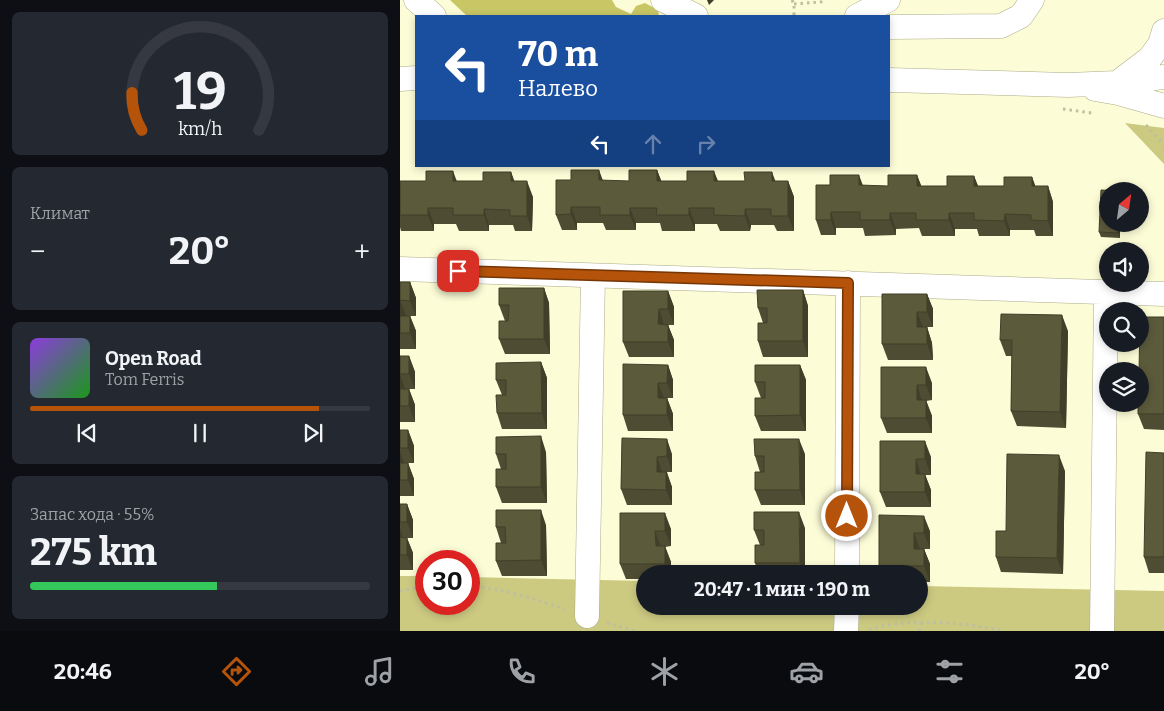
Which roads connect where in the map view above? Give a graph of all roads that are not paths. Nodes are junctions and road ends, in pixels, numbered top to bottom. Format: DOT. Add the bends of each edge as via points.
graph roads {
  1 [pos="416,0"];
  2 [pos="888,0"];
  3 [pos="1032,0"];
  4 [pos="433,15"];
  5 [pos="859,15"];
  6 [pos="890,27"];
  7 [pos="1164,31"];
  8 [pos="1164,77"];
  9 [pos="415,78"];
  10 [pos="400,80"];
  11 [pos="890,80"];
  12 [pos="1117,88"];
  13 [pos="1164,96"];
  14 [pos="1164,106"];
  15 [pos="400,270"];
  16 [pos="593,276"];
  17 [pos="848,283"];
  18 [pos="1099,291"];
  19 [pos="1106,292"];
  20 [pos="1125,292"];
  21 [pos="1164,294"];
  22 [pos="847,565"];
  23 [pos="850,615"];
  24 [pos="587,616"];
  25 [pos="857,630"];
  26 [pos="1102,631"];
  1 -- 4 [label="street"];
  2 -- 5 [label="street"];
  3 -- 6 [label="street" via="1021,16 1001,26"];
  7 -- 12 [label="street" via="1150,58"];
  8 -- 12 [label="street"];
  9 -- 10 [label="street"];
  11 -- 12 [label="street"];
  12 -- 13 [label="street"];
  12 -- 14 [label="street"];
  15 -- 16 [label="street"];
  16 -- 17 [label="street"];
  16 -- 24 [label="street"];
  17 -- 18 [label="street"];
  17 -- 22 [label="street"];
  19 -- 26 [label="street"];
  20 -- 21 [label="street"];
  23 -- 25 [label="street"];
}
